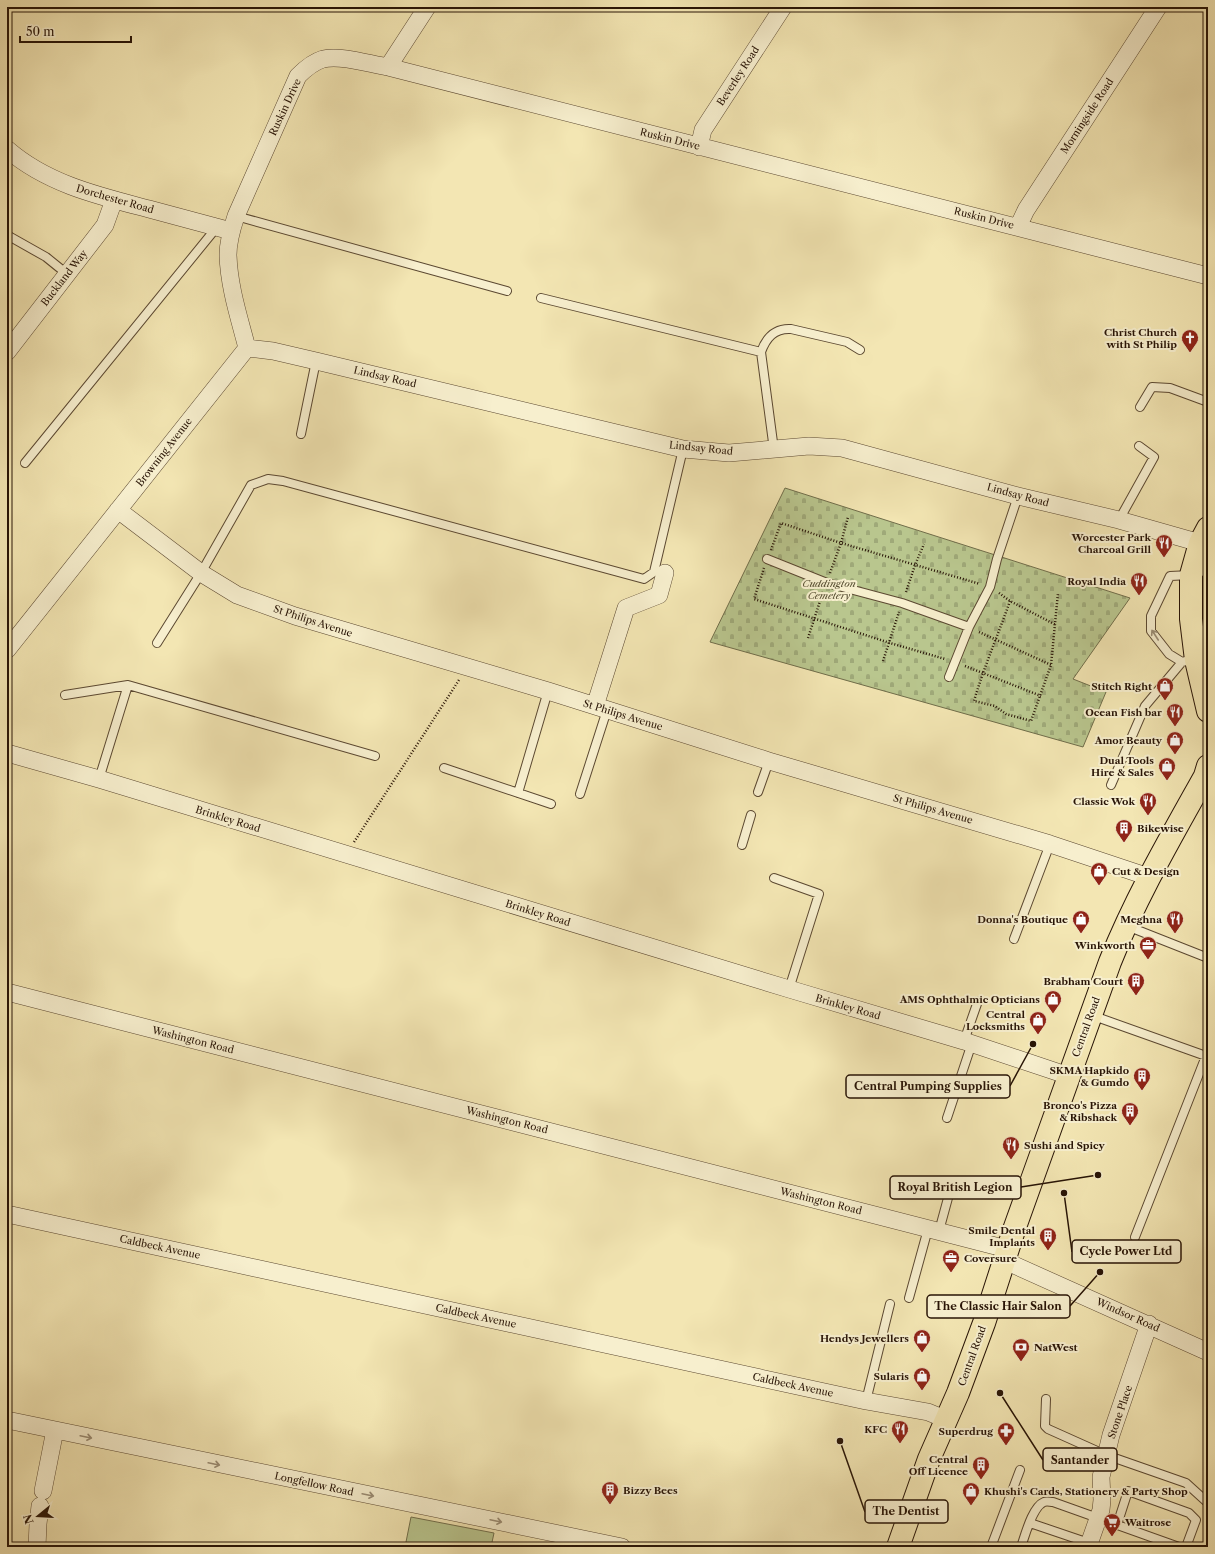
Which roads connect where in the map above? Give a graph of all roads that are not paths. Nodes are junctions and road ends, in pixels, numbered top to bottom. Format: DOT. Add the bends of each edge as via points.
graph roads {
  1 [pos="427,7"];
  2 [pos="783,7"];
  3 [pos="1158,7"];
  4 [pos="388,67"];
  5 [pos="699,147"];
  6 [pos="7,149"];
  7 [pos="114,200"];
  8 [pos="228,225"];
  9 [pos="1018,227"];
  10 [pos="7,235"];
  11 [pos="68,274"];
  12 [pos="1207,279"];
  13 [pos="507,291"];
  14 [pos="541,298"];
  15 [pos="247,348"];
  16 [pos="860,350"];
  17 [pos="7,352"];
  18 [pos="760,352"];
  19 [pos="316,361"];
  20 [pos="1208,402"];
  21 [pos="1140,407"];
  22 [pos="301,434"];
  23 [pos="1139,446"];
  24 [pos="684,448"];
  25 [pos="774,450"];
  26 [pos="25,464"];
  27 [pos="1018,496"];
  28 [pos="118,510"];
  29 [pos="1119,520"];
  30 [pos="1204,536"];
  31 [pos="767,559"];
  32 [pos="1198,571"];
  33 [pos="201,573"];
  34 [pos="665,573"];
  35 [pos="969,627"];
  36 [pos="157,643"];
  37 [pos="7,650"];
  38 [pos="1189,661"];
  39 [pos="949,677"];
  40 [pos="128,686"];
  41 [pos="548,691"];
  42 [pos="65,695"];
  43 [pos="601,708"];
  44 [pos="1208,710"];
  45 [pos="7,753"];
  46 [pos="375,756"];
  47 [pos="769,761"];
  48 [pos="1208,766"];
  49 [pos="444,768"];
  50 [pos="99,779"];
  51 [pos="1111,785"];
  52 [pos="758,792"];
  53 [pos="518,793"];
  54 [pos="580,794"];
  55 [pos="551,804"];
  56 [pos="751,815"];
  57 [pos="1050,844"];
  58 [pos="742,845"];
  59 [pos="1149,877"];
  60 [pos="774,878"];
  61 [pos="1125,925"];
  62 [pos="1014,939"];
  63 [pos="1208,958"];
  64 [pos="789,989"];
  65 [pos="7,992"];
  66 [pos="978,1001"];
  67 [pos="1090,1015"];
  68 [pos="968,1042"];
  69 [pos="1069,1076"];
  70 [pos="947,1118"];
  71 [pos="951,1187"];
  72 [pos="7,1214"];
  73 [pos="933,1230"];
  74 [pos="1135,1238"];
  75 [pos="1005,1255"];
  76 [pos="909,1298"];
  77 [pos="890,1304"];
  78 [pos="1149,1324"];
  79 [pos="1208,1352"];
  80 [pos="1046,1399"];
  81 [pos="866,1401"];
  82 [pos="945,1419"];
  83 [pos="7,1420"];
  84 [pos="55,1430"];
  85 [pos="1106,1455"];
  86 [pos="1020,1470"];
  87 [pos="1208,1503"];
  88 [pos="1098,1519"];
  89 [pos="1030,1523"];
  90 [pos="1117,1525"];
  91 [pos="1088,1545"];
  92 [pos="38,1547"];
  93 [pos="622,1547"];
  94 [pos="898,1547"];
  95 [pos="991,1547"];
  96 [pos="1021,1547"];
  97 [pos="1179,1547"];
  98 [pos="1186,1547"];
  1 -- 4 [label="street"];
  2 -- 5 [label="street, Beverley Road" via="703,130"];
  3 -- 9 [label="street, Morningside Road" via="1026,210"];
  4 -- 5 [label="street, Ruskin Drive"];
  4 -- 8 [label="street, Ruskin Drive" via="344,59 324,59 308,67 298,76"];
  5 -- 9 [label="street, Ruskin Drive"];
  6 -- 7 [label="street, Dorchester Road" via="30,166 69,186"];
  7 -- 8 [label="street, Dorchester Road"];
  7 -- 11 [label="street, Buckland Way" via="105,225"];
  8 -- 13 [label="lane"];
  8 -- 15 [label="street" via="230,277"];
  8 -- 26 [label="lane"];
  9 -- 12 [label="street, Ruskin Drive"];
  10 -- 11 [label="lane" via="46,257"];
  11 -- 17 [label="street, Buckland Way"];
  14 -- 18 [label="lane"];
  15 -- 19 [label="street, Lindsay Road"];
  15 -- 28 [label="street, Browning Avenue"];
  16 -- 18 [label="lane" via="847,342 784,329 771,334"];
  18 -- 25 [label="lane"];
  19 -- 22 [label="lane"];
  19 -- 24 [label="street, Lindsay Road"];
  20 -- 21 [label="lane" via="1170,388 1152,387"];
  23 -- 29 [label="lane" via="1154,457"];
  24 -- 25 [label="street, Lindsay Road" via="729,453"];
  24 -- 33 [label="lane" via="654,572 644,579 283,481 268,480 251,485"];
  25 -- 27 [label="street, Lindsay Road" via="809,446 842,448"];
  27 -- 29 [label="street, Lindsay Road"];
  27 -- 35 [label="lane" via="990,587"];
  28 -- 33 [label="street, St Philips Avenue"];
  28 -- 37 [label="street, Browning Avenue"];
  29 -- 30 [label="street, Lindsay Road"];
  30 -- 32 [label="main road"];
  31 -- 35 [label="lane" via="827,583 902,603"];
  32 -- 38 [label="main road" via="1191,619"];
  38 -- 32 [label="lane, one-way" via="1169,654 1151,631 1151,616 1170,576"];
  33 -- 36 [label="lane"];
  33 -- 41 [label="street, St Philips Avenue" via="237,595 295,616"];
  34 -- 43 [label="street" via="659,595 626,608"];
  35 -- 39 [label="lane"];
  38 -- 44 [label="main road"];
  38 -- 51 [label="lane" via="1145,706"];
  40 -- 42 [label="lane"];
  40 -- 46 [label="lane"];
  40 -- 50 [label="lane"];
  41 -- 43 [label="street, St Philips Avenue"];
  41 -- 53 [label="lane"];
  43 -- 47 [label="street, St Philips Avenue"];
  43 -- 54 [label="lane"];
  45 -- 50 [label="street, Brinkley Road"];
  47 -- 52 [label="lane"];
  47 -- 57 [label="street, St Philips Avenue"];
  48 -- 59 [label="main road, Central Road" via="1205,776"];
  49 -- 53 [label="lane"];
  50 -- 64 [label="street, Brinkley Road"];
  53 -- 55 [label="lane"];
  56 -- 58 [label="lane"];
  57 -- 59 [label="street, St Philips Avenue"];
  57 -- 62 [label="lane"];
  59 -- 61 [label="main road, Central Road"];
  60 -- 64 [label="lane" via="819,894"];
  61 -- 63 [label="lane"];
  61 -- 67 [label="main road, Central Road"];
  64 -- 68 [label="street, Brinkley Road"];
  65 -- 73 [label="street, Washington Road"];
  66 -- 68 [label="lane"];
  67 -- 69 [label="main road, Central Road"];
  67 -- 74 [label="lane" via="1206,1056"];
  68 -- 69 [label="street, Brinkley Road"];
  68 -- 70 [label="lane"];
  69 -- 75 [label="main road, Central Road"];
  71 -- 73 [label="lane"];
  72 -- 81 [label="street, Caldbeck Avenue"];
  73 -- 75 [label="street, Washington Road"];
  73 -- 76 [label="lane"];
  75 -- 78 [label="street, Windsor Road"];
  75 -- 82 [label="main road, Central Road" via="984,1323 958,1393"];
  77 -- 81 [label="lane"];
  78 -- 79 [label="street, Windsor Road"];
  78 -- 85 [label="street, Stone Place"];
  80 -- 85 [label="lane" via="1045,1426 1048,1429"];
  81 -- 82 [label="street, Caldbeck Avenue" via="928,1412"];
  82 -- 94 [label="main road, Central Road"];
  83 -- 84 [label="street, Longfellow Road"];
  84 -- 92 [label="street" via="38,1524"];
  84 -- 93 [label="street, Longfellow Road, one-way"];
  85 -- 87 [label="lane" via="1186,1483"];
  85 -- 88 [label="street, Stone Place" via="1101,1477 1102,1500"];
  86 -- 95 [label="lane"];
  88 -- 89 [label="lane" via="1048,1501 1038,1506"];
  88 -- 90 [label="lane"];
  88 -- 91 [label="street, Stone Place"];
  89 -- 91 [label="lane"];
  89 -- 96 [label="lane"];
  90 -- 97 [label="lane"];
  90 -- 98 [label="lane" via="1128,1491 1189,1513 1196,1520"];
}
